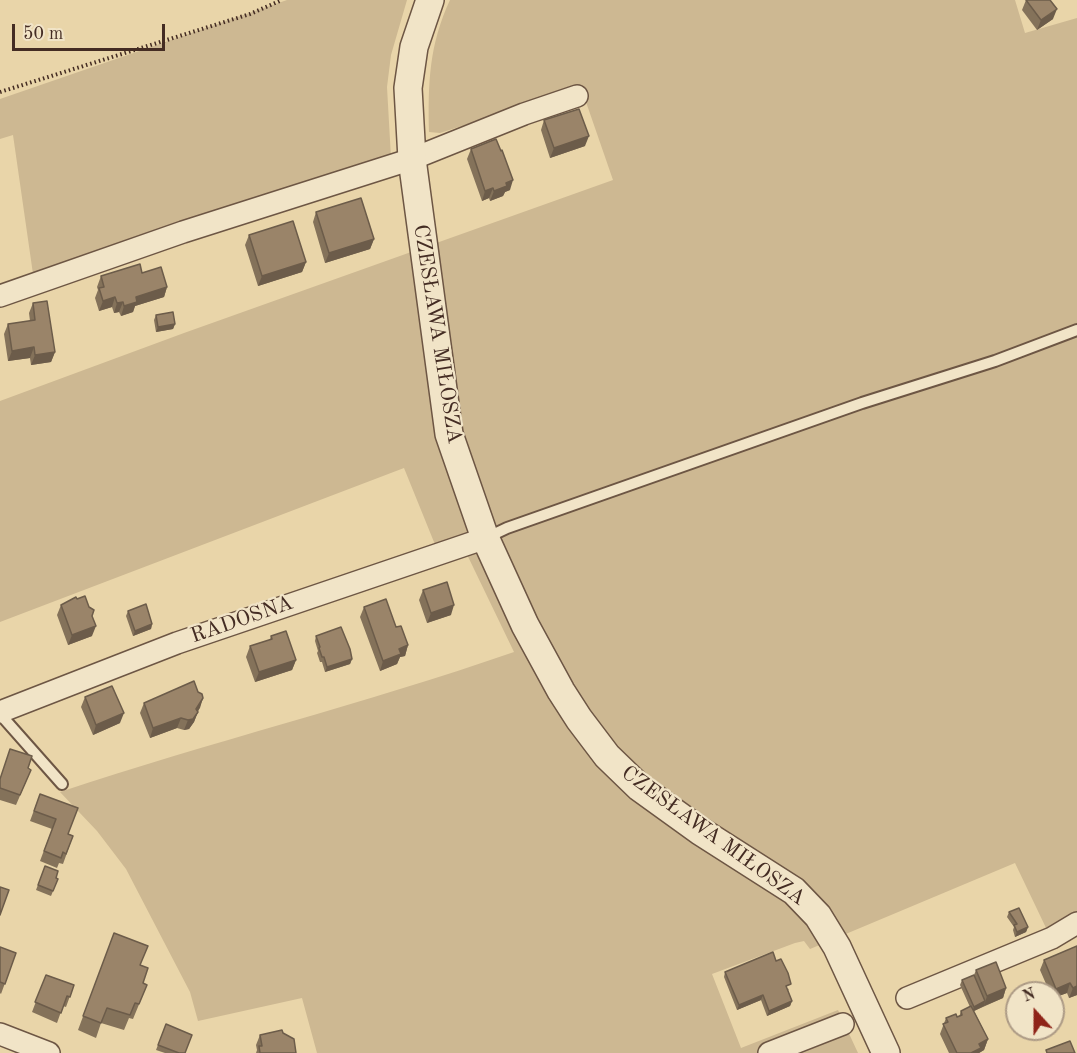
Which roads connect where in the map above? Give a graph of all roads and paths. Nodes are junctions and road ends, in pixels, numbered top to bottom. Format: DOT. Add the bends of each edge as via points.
graph roads {
  1 [pos="282,0"];
  2 [pos="430,0"];
  3 [pos="0,92"];
  4 [pos="577,96"];
  5 [pos="411,159"];
  6 [pos="0,296"];
  7 [pos="1077,330"];
  8 [pos="486,538"];
  9 [pos="0,713"];
  10 [pos="62,784"];
  11 [pos="1077,923"];
  12 [pos="907,998"];
  13 [pos="843,1024"];
  14 [pos="0,1034"];
  15 [pos="49,1053"];
  16 [pos="769,1053"];
  17 [pos="886,1053"];
  1 -- 3 [label="path" via="250,14"];
  2 -- 5 [label="street, CZESŁAWA MIŁOSZA" via="414,47 410,78"];
  4 -- 5 [label="street"];
  5 -- 6 [label="street"];
  5 -- 8 [label="street, CZESŁAWA MIŁOSZA" via="449,434"];
  7 -- 8 [label="lane"];
  8 -- 9 [label="street, RADOSNA" via="177,643"];
  8 -- 17 [label="street, CZESŁAWA MIŁOSZA" via="525,625 561,691 607,756 639,787 794,891 818,916 837,947"];
  9 -- 10 [label="lane"];
  11 -- 12 [label="street" via="1052,938"];
  13 -- 16 [label="street"];
  14 -- 15 [label="street"];
}
